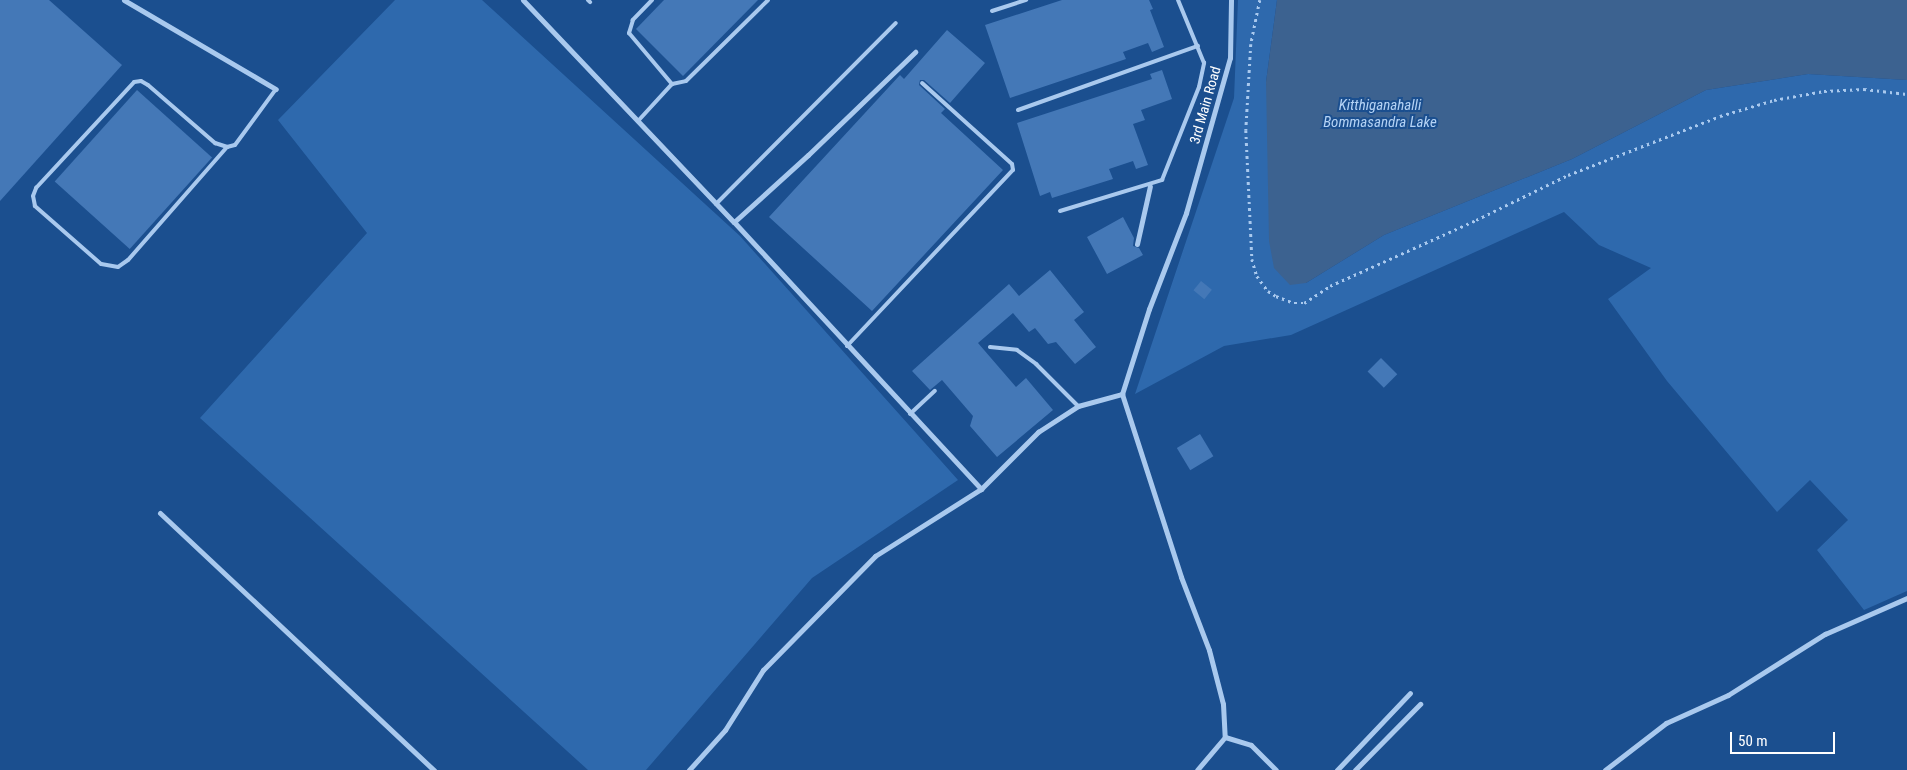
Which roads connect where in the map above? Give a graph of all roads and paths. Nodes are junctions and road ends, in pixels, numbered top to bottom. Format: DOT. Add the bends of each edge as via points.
graph roads {
  1 [pos="124,0"];
  2 [pos="652,0"];
  3 [pos="768,0"];
  4 [pos="1026,0"];
  5 [pos="1178,0"];
  6 [pos="1231,0"];
  7 [pos="1260,0"];
  8 [pos="526,1"];
  9 [pos="992,11"];
  10 [pos="896,23"];
  11 [pos="1198,46"];
  12 [pos="915,52"];
  13 [pos="922,83"];
  14 [pos="672,84"];
  15 [pos="276,89"];
  16 [pos="1907,94"];
  17 [pos="1018,110"];
  18 [pos="638,121"];
  19 [pos="227,148"];
  20 [pos="1150,186"];
  21 [pos="716,204"];
  22 [pos="1060,212"];
  23 [pos="734,222"];
  24 [pos="1137,244"];
  25 [pos="847,346"];
  26 [pos="990,347"];
  27 [pos="935,391"];
  28 [pos="1122,394"];
  29 [pos="1078,406"];
  30 [pos="910,414"];
  31 [pos="980,489"];
  32 [pos="160,512"];
  33 [pos="1907,598"];
  34 [pos="1410,694"];
  35 [pos="1420,704"];
  36 [pos="1225,737"];
  37 [pos="691,768"];
  38 [pos="434,770"];
  39 [pos="698,770"];
  40 [pos="1197,770"];
  41 [pos="1276,770"];
  42 [pos="1337,770"];
  43 [pos="1355,770"];
  44 [pos="1605,770"];
  1 -- 15 [label="street"];
  2 -- 14 [label="lane" via="633,20 629,33"];
  3 -- 14 [label="lane" via="686,81"];
  4 -- 9 [label="lane"];
  5 -- 11 [label="lane"];
  6 -- 28 [label="street, 3rd Main Road" via="1230,58 1186,213 1149,309"];
  7 -- 16 [label="path" via="1250,44 1246,130 1252,259 1257,276 1268,291 1294,302 1304,303 1330,286 1568,175 1720,116 1774,100 1824,91 1864,89"];
  8 -- 18 [label="street"];
  10 -- 21 [label="lane"];
  11 -- 17 [label="lane"];
  11 -- 20 [label="lane" via="1204,63 1199,86 1162,180"];
  12 -- 23 [label="street"];
  13 -- 25 [label="lane" via="1012,164 1013,170"];
  14 -- 18 [label="lane"];
  15 -- 19 [label="lane" via="235,145"];
  18 -- 21 [label="street"];
  19 -- 19 [label="lane" via="214,142 148,85 134,82 36,188 33,196 35,206 101,264 118,267 128,260"];
  20 -- 22 [label="lane"];
  20 -- 24 [label="street"];
  21 -- 23 [label="street"];
  23 -- 25 [label="street"];
  25 -- 30 [label="street"];
  26 -- 29 [label="lane" via="1017,350"];
  27 -- 30 [label="lane"];
  28 -- 29 [label="street"];
  28 -- 36 [label="street" via="1181,577 1209,650 1223,704"];
  29 -- 31 [label="street" via="1038,432"];
  30 -- 31 [label="street"];
  31 -- 37 [label="street" via="875,556 763,670 725,730"];
  32 -- 38 [label="street"];
  33 -- 44 [label="street" via="1825,634 1728,695 1666,723"];
  34 -- 42 [label="street"];
  35 -- 43 [label="street"];
  36 -- 40 [label="street"];
  36 -- 41 [label="street" via="1251,745"];
  37 -- 39 [label="street"];
}
